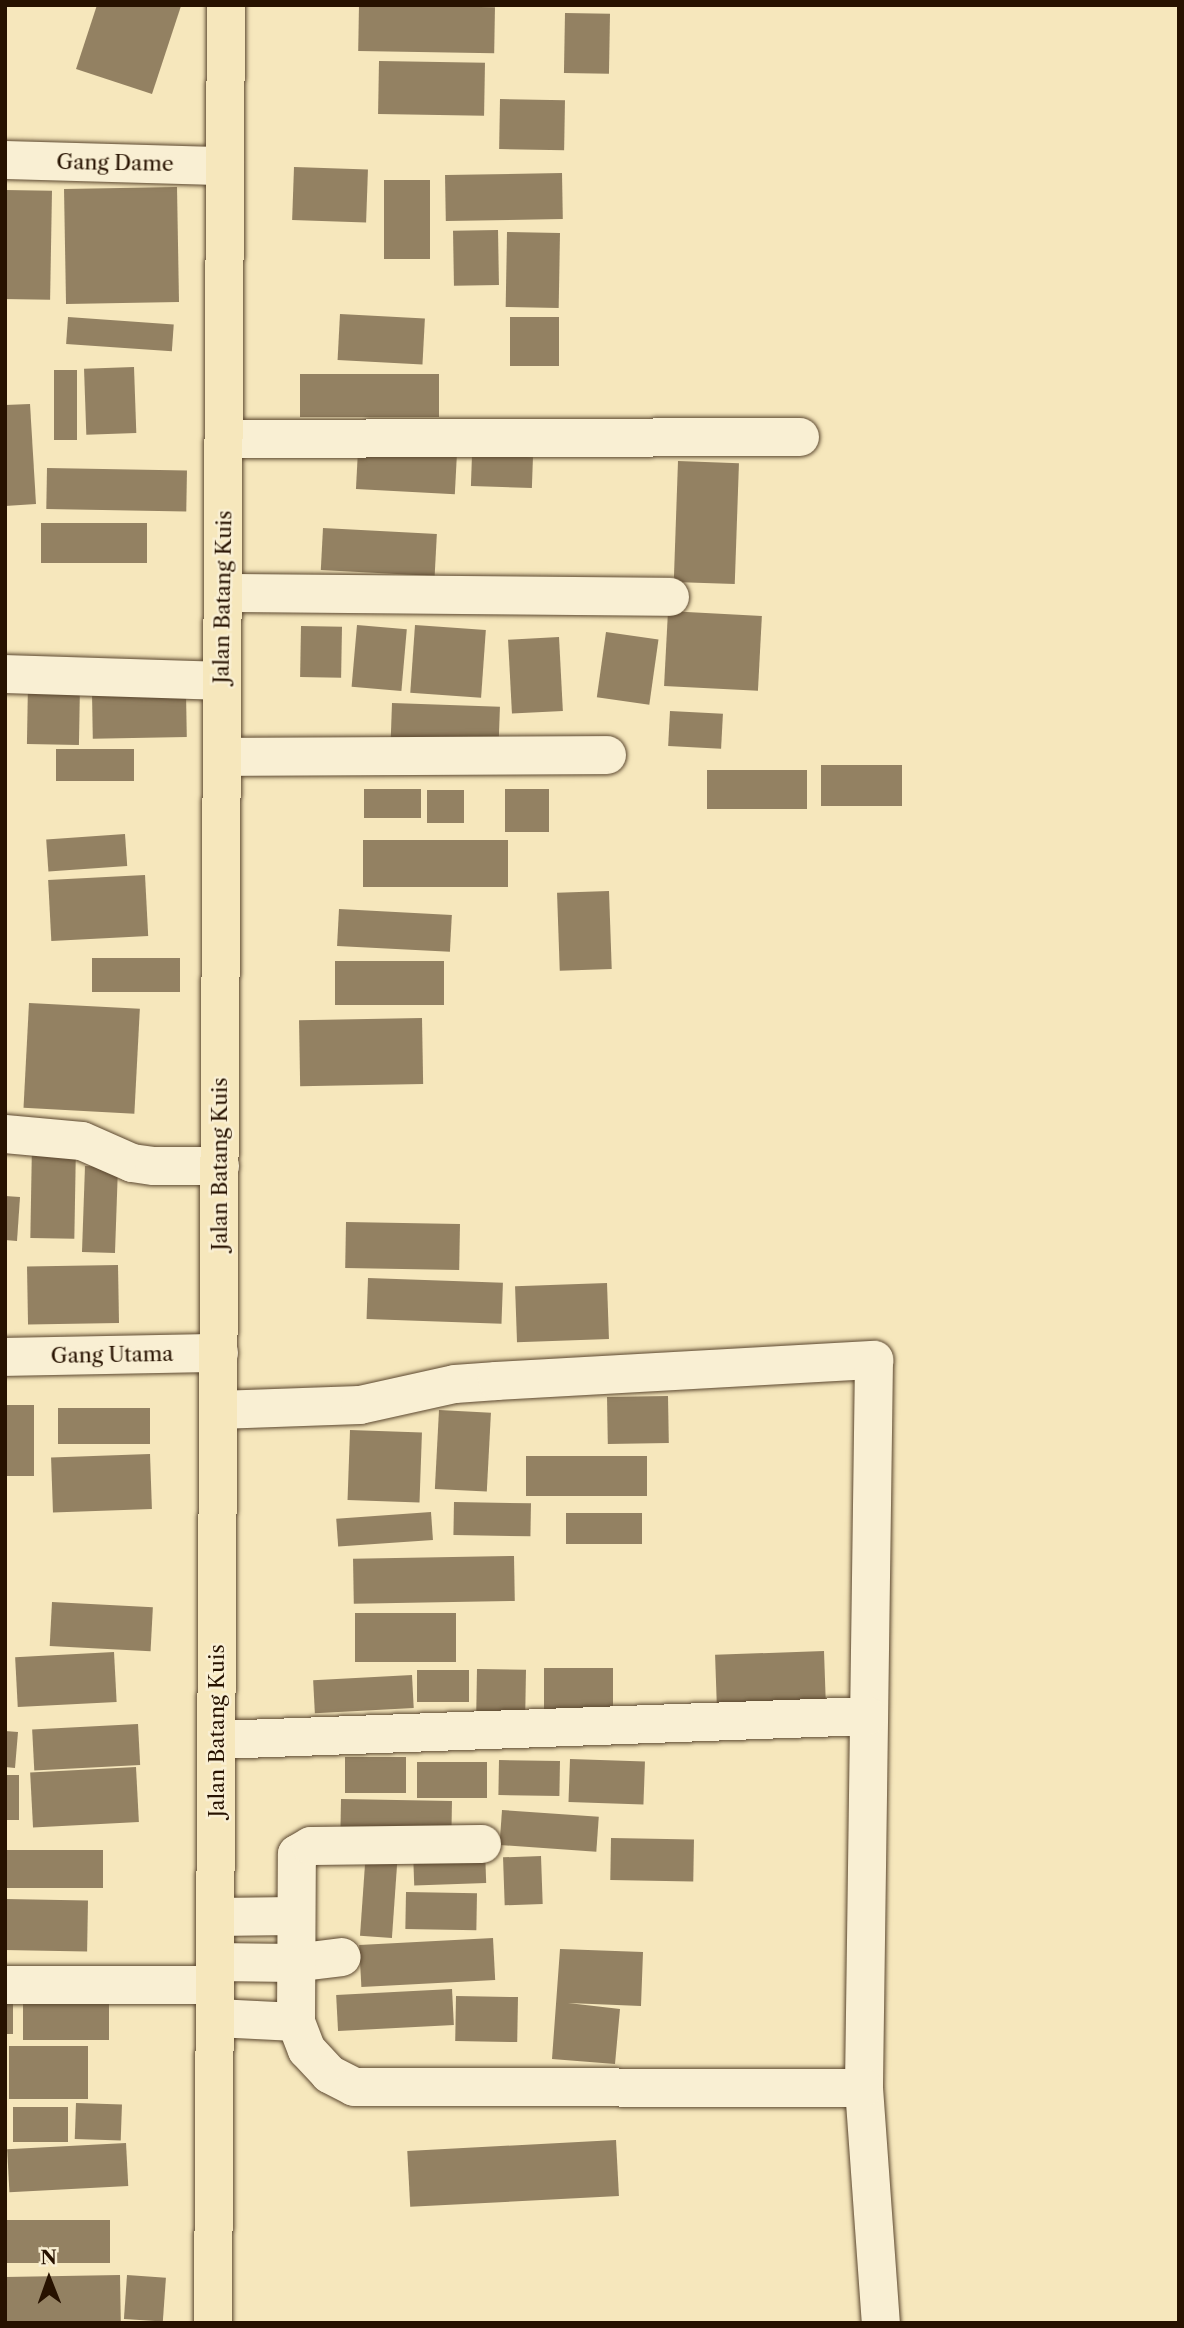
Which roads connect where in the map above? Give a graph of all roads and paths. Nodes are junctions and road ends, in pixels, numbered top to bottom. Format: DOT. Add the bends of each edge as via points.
graph roads {
  1 [pos="226,5"];
  2 [pos="5,160"];
  3 [pos="225,166"];
  4 [pos="800,437"];
  5 [pos="224,439"];
  6 [pos="225,593"];
  7 [pos="670,597"];
  8 [pos="5,674"];
  9 [pos="222,681"];
  10 [pos="607,755"];
  11 [pos="222,757"];
  12 [pos="5,1134"];
  13 [pos="220,1166"];
  14 [pos="219,1353"];
  15 [pos="5,1357"];
  16 [pos="218,1410"];
  17 [pos="868,1716"];
  18 [pos="217,1740"];
  19 [pos="482,1844"];
  20 [pos="256,1916"];
  21 [pos="342,1957"];
  22 [pos="278,1963"];
  23 [pos="5,1985"];
  24 [pos="215,1988"];
  25 [pos="296,2022"];
  26 [pos="864,2088"];
  27 [pos="214,2323"];
  28 [pos="881,2323"];
  1 -- 3 [label="main road, Jalan Batang Kuis"];
  2 -- 3 [label="street, Gang Dame"];
  3 -- 5 [label="main road, Jalan Batang Kuis"];
  4 -- 5 [label="street"];
  5 -- 6 [label="main road, Jalan Batang Kuis"];
  6 -- 7 [label="street"];
  6 -- 9 [label="main road, Jalan Batang Kuis"];
  8 -- 9 [label="street"];
  9 -- 11 [label="main road, Jalan Batang Kuis"];
  10 -- 11 [label="street"];
  11 -- 13 [label="main road, Jalan Batang Kuis"];
  12 -- 13 [label="street" via="82,1141 132,1163"];
  13 -- 14 [label="main road, Jalan Batang Kuis"];
  14 -- 15 [label="street, Gang Utama"];
  14 -- 16 [label="main road, Jalan Batang Kuis"];
  16 -- 17 [label="street" via="360,1405 455,1384 874,1360"];
  16 -- 18 [label="main road, Jalan Batang Kuis"];
  17 -- 18 [label="street"];
  17 -- 26 [label="street"];
  18 -- 20 [label="main road, Jalan Batang Kuis"];
  19 -- 20 [label="street" via="311,1846 297,1854"];
  20 -- 22 [label="street"];
  20 -- 24 [label="main road, Jalan Batang Kuis"];
  21 -- 22 [label="street"];
  22 -- 24 [label="street"];
  22 -- 25 [label="street"];
  23 -- 24 [label="street"];
  24 -- 25 [label="street"];
  24 -- 27 [label="main road, Jalan Batang Kuis"];
  25 -- 26 [label="street" via="307,2050 329,2074 354,2087"];
  26 -- 28 [label="street"];
}
